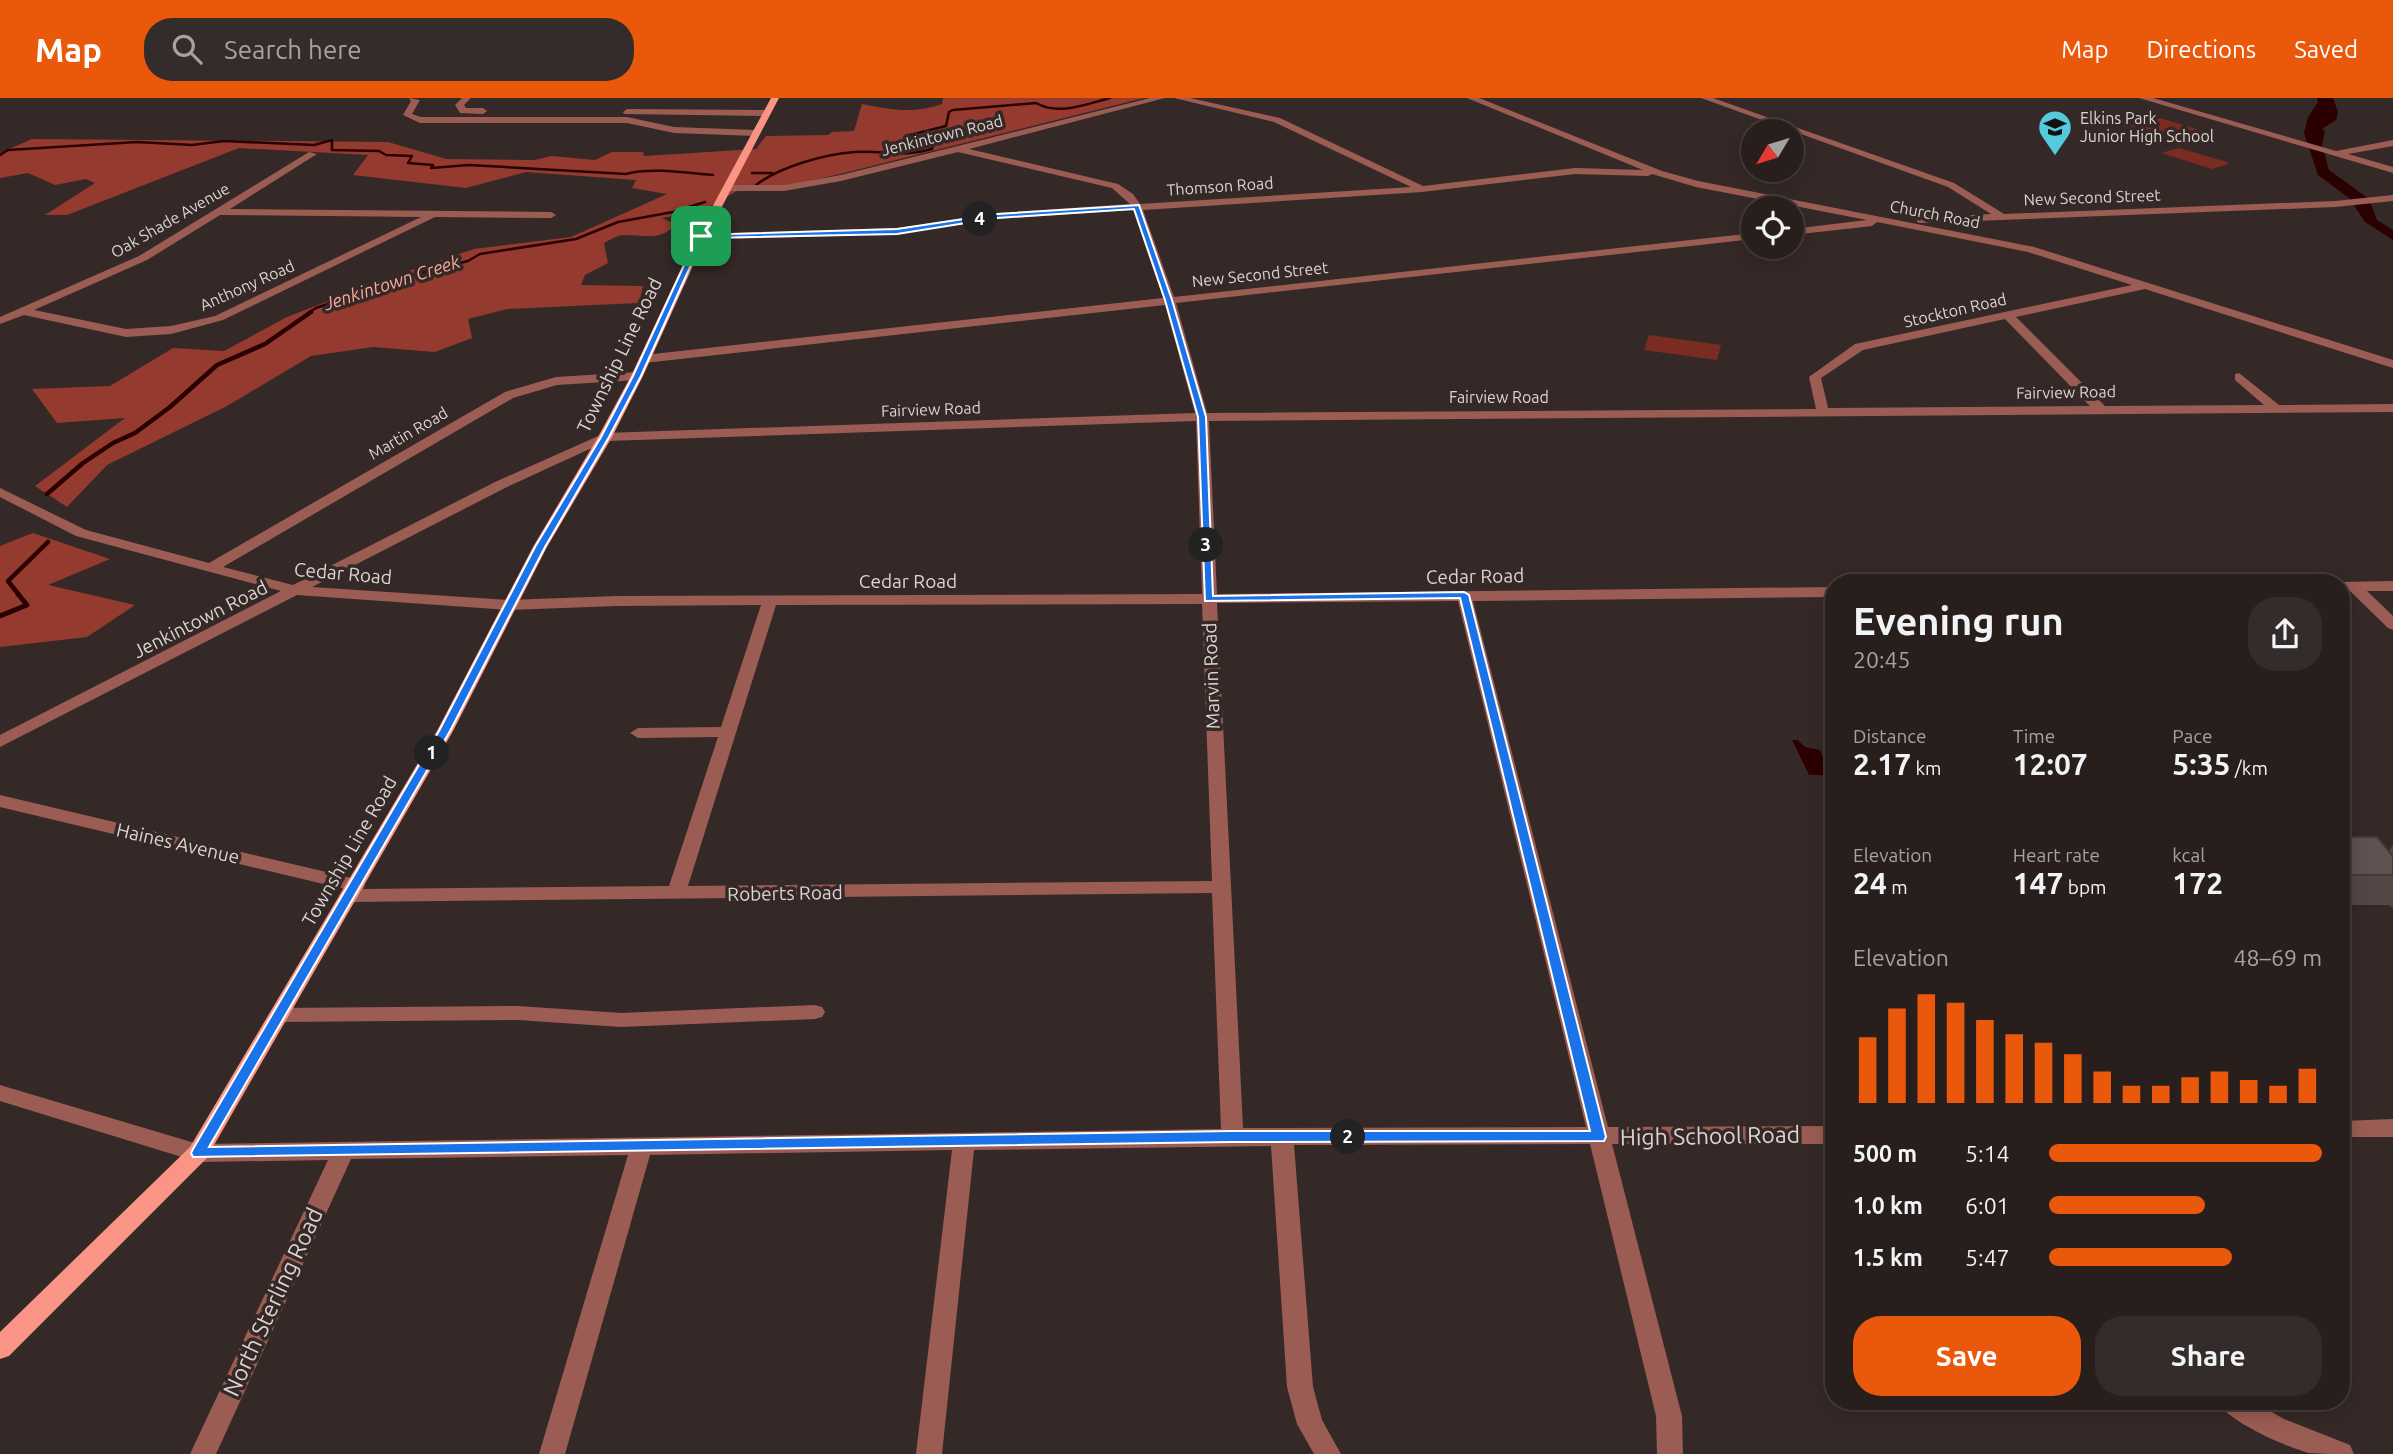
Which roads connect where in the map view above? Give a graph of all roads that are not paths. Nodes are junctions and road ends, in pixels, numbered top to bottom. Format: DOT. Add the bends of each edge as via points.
graph roads {
  1 [pos="413,98"];
  2 [pos="467,98"];
  3 [pos="775,98"];
  4 [pos="1161,98"];
  5 [pos="1178,98"];
  6 [pos="1471,98"];
  7 [pos="1705,98"];
  8 [pos="2143,98"];
  9 [pos="767,113"];
  10 [pos="756,133"];
  11 [pos="2393,143"];
  12 [pos="958,149"];
  13 [pos="2333,153"];
  14 [pos="312,154"];
  15 [pos="2393,170"];
  16 [pos="1659,173"];
  17 [pos="728,188"];
  18 [pos="1422,188"];
  19 [pos="2393,198"];
  20 [pos="1137,207"];
  21 [pos="217,212"];
  22 [pos="551,215"];
  23 [pos="431,216"];
  24 [pos="2001,216"];
  25 [pos="1959,219"];
  26 [pos="1891,221"];
  27 [pos="1804,231"];
  28 [pos="701,236"];
  29 [pos="1741,237"];
  30 [pos="1980,239"];
  31 [pos="2146,285"];
  32 [pos="1169,300"];
  33 [pos="22,311"];
  34 [pos="2007,314"];
  35 [pos="0,321"];
  36 [pos="644,359"];
  37 [pos="2393,364"];
  38 [pos="637,376"];
  39 [pos="2239,377"];
  40 [pos="2393,408"];
  41 [pos="2100,409"];
  42 [pos="2276,409"];
  43 [pos="1823,412"];
  44 [pos="1202,417"];
  45 [pos="605,437"];
  46 [pos="0,492"];
  47 [pos="212,567"];
  48 [pos="2393,586"];
  49 [pos="2350,587"];
  50 [pos="2350,589"];
  51 [pos="297,591"];
  52 [pos="1825,592"];
  53 [pos="1464,595"];
  54 [pos="1208,599"];
  55 [pos="770,601"];
  56 [pos="509,605"];
  57 [pos="2393,625"];
  58 [pos="726,732"];
  59 [pos="638,733"];
  60 [pos="0,742"];
  61 [pos="0,801"];
  62 [pos="1220,887"];
  63 [pos="353,890"];
  64 [pos="676,894"];
  65 [pos="815,1012"];
  66 [pos="279,1015"];
  67 [pos="0,1093"];
  68 [pos="2393,1128"];
  69 [pos="2350,1129"];
  70 [pos="1825,1135"];
  71 [pos="1231,1137"];
  72 [pos="1282,1137"];
  73 [pos="1599,1137"];
  74 [pos="964,1141"];
  75 [pos="642,1145"];
  76 [pos="344,1150"];
  77 [pos="198,1153"];
  78 [pos="0,1348"];
  79 [pos="2245,1410"];
  80 [pos="203,1454"];
  81 [pos="552,1454"];
  82 [pos="929,1454"];
  83 [pos="1328,1454"];
  84 [pos="1670,1454"];
  85 [pos="2340,1454"];
  1 -- 10 [label="street" via="407,115 420,120 627,120 674,130"];
  2 -- 9 [label="street" via="459,106 463,111"];
  3 -- 9 [label="main road, Township Line Road"];
  4 -- 12 [label="street, Jenkintown Road"];
  5 -- 18 [label="street" via="1277,120"];
  6 -- 16 [label="street, Church Road"];
  7 -- 24 [label="street" via="1951,185"];
  8 -- 13 [label="street"];
  9 -- 10 [label="main road, Township Line Road"];
  10 -- 17 [label="main road, Township Line Road"];
  11 -- 13 [label="street"];
  12 -- 17 [label="street, Jenkintown Road" via="784,188"];
  12 -- 20 [label="street" via="1115,186"];
  13 -- 15 [label="street"];
  14 -- 21 [label="street, Oak Shade Avenue"];
  16 -- 18 [label="street, Thomson Road" via="1575,171"];
  16 -- 26 [label="street, Church Road"];
  17 -- 28 [label="main road, Township Line Road"];
  18 -- 20 [label="street, Thomson Road"];
  19 -- 24 [label="street, New Second Street"];
  20 -- 28 [label="street, Thomson Road" via="997,216 897,232"];
  20 -- 32 [label="street, Marvin Road"];
  21 -- 23 [label="street"];
  21 -- 33 [label="street, Oak Shade Avenue" via="143,258"];
  22 -- 23 [label="street"];
  23 -- 33 [label="street, Anthony Road" via="219,317 171,330 126,333"];
  24 -- 25 [label="street, New Second Street"];
  25 -- 26 [label="street, New Second Street"];
  25 -- 30 [label="street" via="1958,228"];
  26 -- 27 [label="street, New Second Street"];
  26 -- 30 [label="street, Church Road"];
  28 -- 36 [label="main road, Township Line Road"];
  29 -- 32 [label="street, New Second Street"];
  30 -- 31 [label="street, Church Road" via="2030,249"];
  31 -- 34 [label="street, Stockton Road"];
  31 -- 37 [label="street, Church Road"];
  32 -- 36 [label="street, New Second Street"];
  32 -- 44 [label="street, Marvin Road"];
  33 -- 35 [label="street, Oak Shade Avenue"];
  34 -- 41 [label="street"];
  34 -- 43 [label="street, Stockton Road" via="1859,347 1815,377"];
  36 -- 38 [label="main road, Township Line Road"];
  38 -- 45 [label="main road, Township Line Road"];
  38 -- 47 [label="street, Martin Road" via="556,382 509,395"];
  39 -- 42 [label="street"];
  40 -- 42 [label="street, Fairview Road"];
  41 -- 42 [label="street, Fairview Road"];
  41 -- 43 [label="street, Fairview Road"];
  43 -- 44 [label="street, Fairview Road"];
  44 -- 45 [label="street, Fairview Road"];
  44 -- 54 [label="street, Marvin Road"];
  45 -- 51 [label="street, Jenkintown Road" via="500,485"];
  45 -- 56 [label="main road, Township Line Road"];
  46 -- 47 [label="street, Cedar Road" via="81,533"];
  47 -- 51 [label="street, Cedar Road"];
  48 -- 49 [label="street"];
  50 -- 57 [label="street"];
  51 -- 56 [label="street, Cedar Road"];
  51 -- 60 [label="street, Jenkintown Road"];
  52 -- 53 [label="street, Cedar Road"];
  53 -- 54 [label="street, Cedar Road"];
  53 -- 73 [label="street"];
  54 -- 55 [label="street, Cedar Road"];
  54 -- 62 [label="street, Marvin Road"];
  55 -- 56 [label="street, Cedar Road"];
  55 -- 58 [label="street"];
  56 -- 63 [label="main road, Township Line Road" via="445,731"];
  58 -- 59 [label="street"];
  58 -- 64 [label="street"];
  61 -- 63 [label="street, Haines Avenue"];
  62 -- 64 [label="street, Roberts Road"];
  62 -- 71 [label="street, Marvin Road"];
  63 -- 64 [label="street, Roberts Road"];
  63 -- 66 [label="main road, Township Line Road"];
  65 -- 66 [label="street" via="621,1020 518,1013"];
  66 -- 77 [label="main road, Township Line Road"];
  67 -- 77 [label="street, High School Road"];
  68 -- 69 [label="street"];
  70 -- 73 [label="street, High School Road"];
  71 -- 72 [label="street, High School Road"];
  71 -- 74 [label="street, High School Road"];
  72 -- 73 [label="street, High School Road"];
  72 -- 83 [label="street" via="1300,1387 1310,1424"];
  73 -- 84 [label="street" via="1669,1416"];
  74 -- 75 [label="street, High School Road"];
  74 -- 82 [label="street"];
  75 -- 76 [label="street, High School Road"];
  75 -- 81 [label="street"];
  76 -- 77 [label="street, High School Road"];
  76 -- 80 [label="street, North Sterling Road"];
  77 -- 78 [label="main road, Township Line Road"];
  79 -- 85 [label="street"];
}
